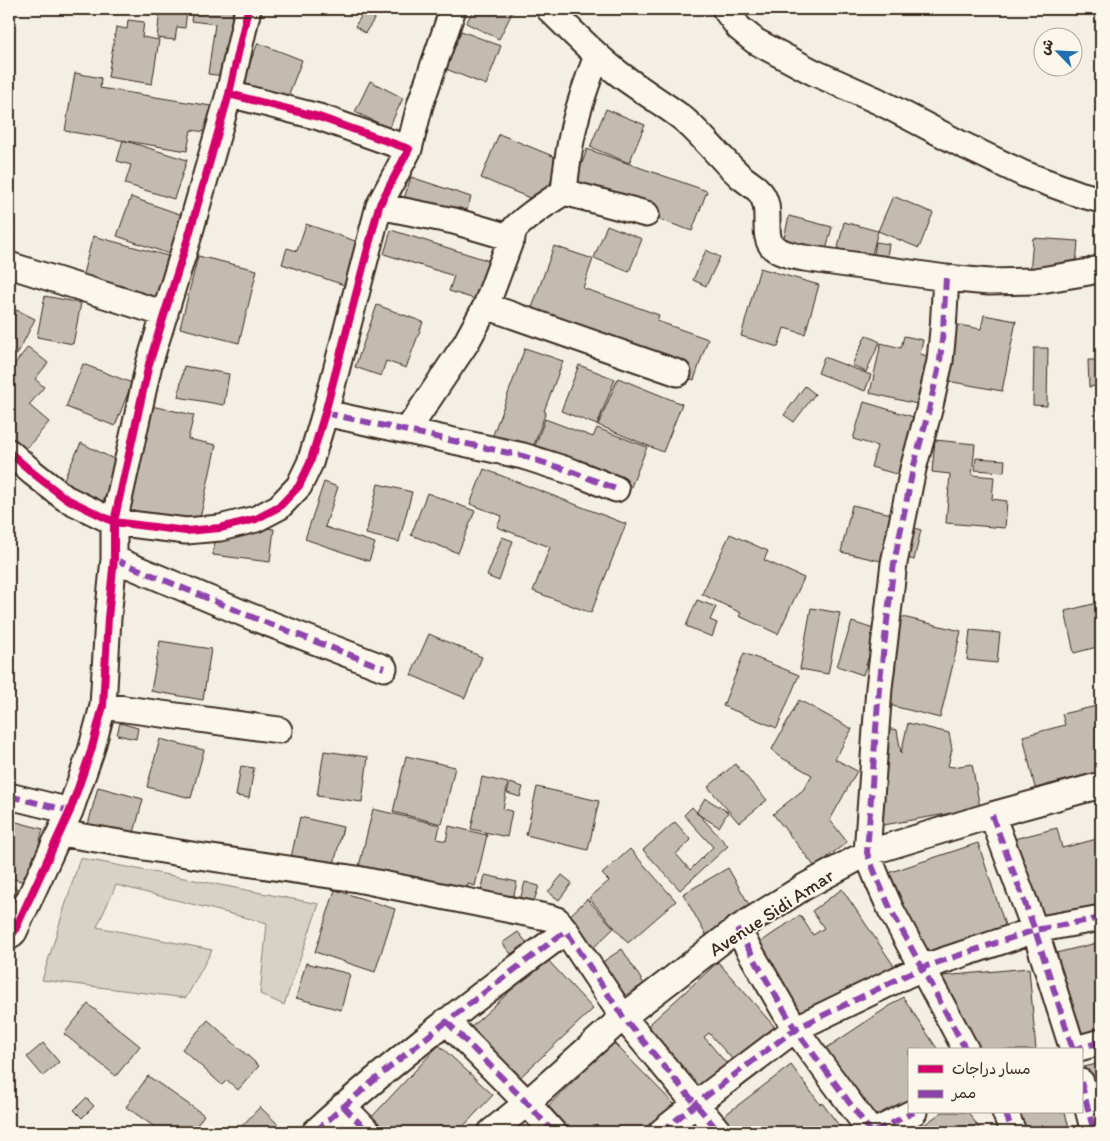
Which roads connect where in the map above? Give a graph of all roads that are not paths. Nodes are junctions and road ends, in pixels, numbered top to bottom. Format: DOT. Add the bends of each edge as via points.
graph roads {
  1 [pos="248,9"];
  2 [pos="452,9"];
  3 [pos="549,9"];
  4 [pos="725,9"];
  5 [pos="597,56"];
  6 [pos="229,94"];
  7 [pos="409,149"];
  8 [pos="564,192"];
  9 [pos="1101,200"];
  10 [pos="379,206"];
  11 [pos="646,214"];
  12 [pos="512,238"];
  13 [pos="9,265"];
  14 [pos="1101,268"];
  15 [pos="946,278"];
  16 [pos="486,306"];
  17 [pos="165,314"];
  18 [pos="678,373"];
  19 [pos="325,413"];
  20 [pos="407,431"];
  21 [pos="9,452"];
  22 [pos="616,489"];
  23 [pos="114,522"];
  24 [pos="114,559"];
  25 [pos="384,668"];
  26 [pos="102,706"];
  27 [pos="279,730"];
  28 [pos="1101,785"];
  29 [pos="9,796"];
  30 [pos="70,811"];
  31 [pos="992,815"];
  32 [pos="60,834"];
  33 [pos="867,852"];
  34 [pos="1101,918"];
  35 [pos="737,929"];
  36 [pos="1035,930"];
  37 [pos="566,931"];
  38 [pos="9,938"];
  39 [pos="921,968"];
  40 [pos="623,1017"];
  41 [pos="446,1021"];
  42 [pos="795,1030"];
  43 [pos="1101,1042"];
  44 [pos="965,1048"];
  45 [pos="1071,1048"];
  46 [pos="1079,1048"];
  47 [pos="1082,1086"];
  48 [pos="527,1103"];
  49 [pos="696,1104"];
  50 [pos="343,1106"];
  51 [pos="910,1114"];
  52 [pos="1006,1114"];
  53 [pos="315,1132"];
  54 [pos="368,1132"];
  55 [pos="491,1132"];
  56 [pos="553,1132"];
  57 [pos="661,1132"];
  58 [pos="719,1132"];
  59 [pos="873,1132"];
  60 [pos="1013,1132"];
  61 [pos="1094,1132"];
  1 -- 6 [label="street"];
  2 -- 7 [label="street"];
  3 -- 5 [label="street"];
  4 -- 9 [label="street" via="739,28 755,41 813,72 1024,174"];
  5 -- 8 [label="street" via="574,126"];
  5 -- 15 [label="street" via="698,132 762,194 766,200 768,238 774,248 804,258"];
  6 -- 7 [label="street" via="319,117"];
  6 -- 17 [label="street"];
  7 -- 10 [label="street"];
  8 -- 11 [label="street"];
  8 -- 12 [label="street" via="524,219 515,228"];
  10 -- 12 [label="street"];
  10 -- 19 [label="street"];
  12 -- 16 [label="street"];
  13 -- 17 [label="street"];
  14 -- 15 [label="street" via="1035,281 989,282"];
  15 -- 33 [label="street" via="940,361 894,563 879,688"];
  16 -- 18 [label="street"];
  16 -- 20 [label="street" via="466,343"];
  17 -- 23 [label="street" via="150,364"];
  19 -- 20 [label="street"];
  19 -- 23 [label="street" via="299,486 279,507 256,519 220,528 186,531"];
  20 -- 22 [label="street" via="523,456"];
  21 -- 23 [label="street" via="65,498"];
  23 -- 24 [label="street"];
  24 -- 25 [label="street"];
  24 -- 26 [label="street"];
  26 -- 27 [label="street"];
  26 -- 30 [label="street" via="91,751"];
  28 -- 31 [label="street, Avenue Sidi Amar"];
  29 -- 30 [label="street"];
  30 -- 32 [label="street"];
  31 -- 33 [label="street, Avenue Sidi Amar"];
  31 -- 36 [label="street"];
  32 -- 37 [label="street" via="357,879 551,918"];
  32 -- 38 [label="street"];
  33 -- 35 [label="street, Avenue Sidi Amar"];
  33 -- 39 [label="street" via="891,910"];
  34 -- 36 [label="street"];
  35 -- 40 [label="street, Avenue Sidi Amar"];
  35 -- 42 [label="street"];
  36 -- 39 [label="street"];
  36 -- 45 [label="street"];
  37 -- 40 [label="street"];
  37 -- 41 [label="street"];
  39 -- 42 [label="street"];
  39 -- 44 [label="street"];
  40 -- 48 [label="street, Avenue Sidi Amar"];
  40 -- 49 [label="street"];
  41 -- 48 [label="street"];
  41 -- 50 [label="street"];
  42 -- 49 [label="street"];
  42 -- 59 [label="street"];
  43 -- 46 [label="street"];
  47 -- 61 [label="street"];
  48 -- 55 [label="street, Avenue Sidi Amar"];
  48 -- 56 [label="street"];
  49 -- 57 [label="street"];
  49 -- 58 [label="street"];
  50 -- 53 [label="street"];
  50 -- 54 [label="street"];
  51 -- 59 [label="street"];
  52 -- 60 [label="street"];
}
